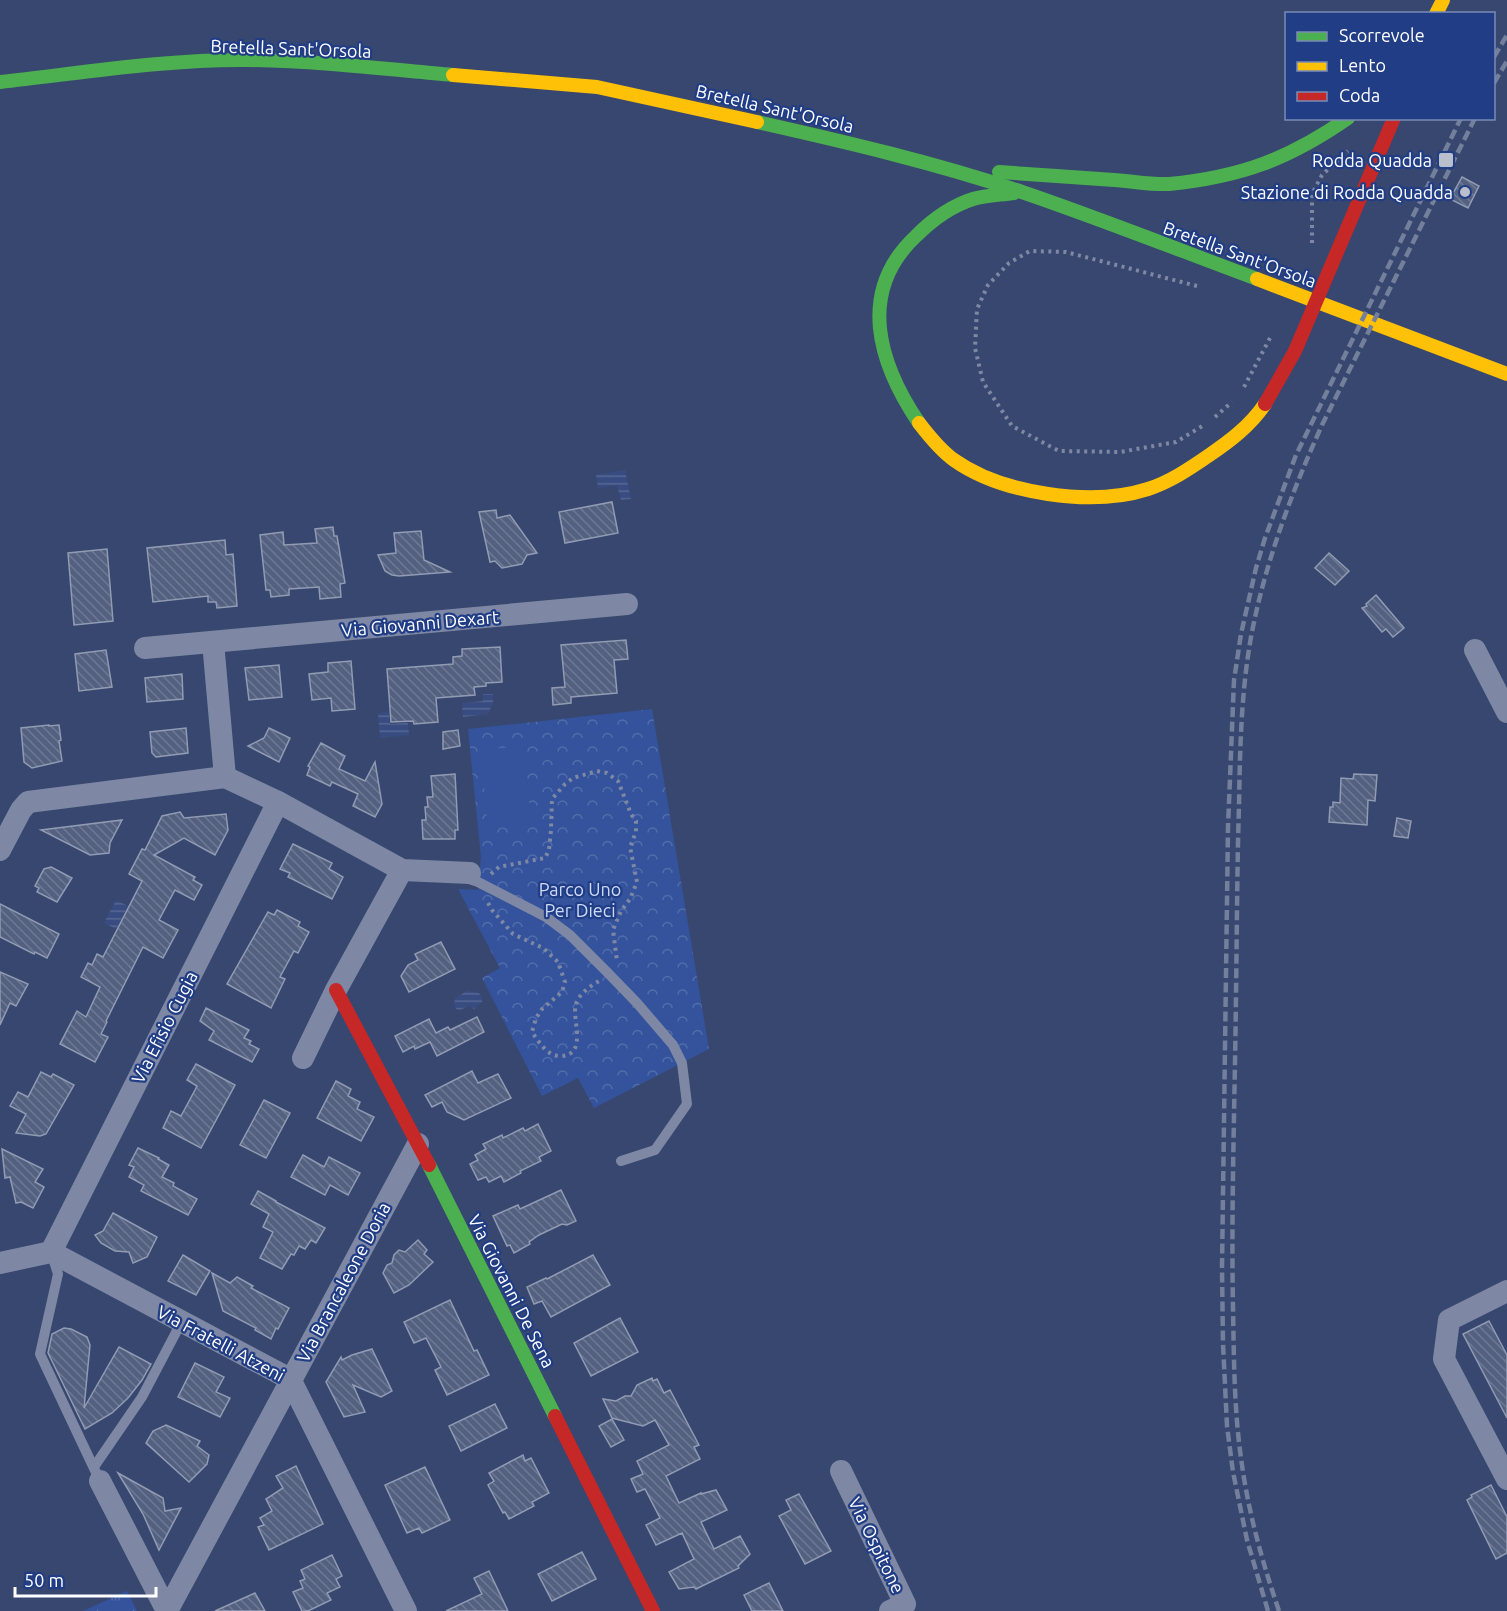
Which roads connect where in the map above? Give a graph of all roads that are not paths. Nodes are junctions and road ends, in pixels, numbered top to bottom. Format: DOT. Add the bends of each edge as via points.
graph roads {
  1 [pos="0,82"];
  2 [pos="1345,120"];
  3 [pos="1393,120"];
  4 [pos="956,172"];
  5 [pos="1022,192"];
  6 [pos="1507,374"];
  7 [pos="627,604"];
  8 [pos="213,642"];
  9 [pos="145,648"];
  10 [pos="1475,650"];
  11 [pos="1507,712"];
  12 [pos="225,777"];
  13 [pos="278,802"];
  14 [pos="0,850"];
  15 [pos="402,870"];
  16 [pos="469,877"];
  17 [pos="336,990"];
  18 [pos="303,1058"];
  19 [pos="418,1144"];
  20 [pos="621,1161"];
  21 [pos="51,1252"];
  22 [pos="0,1263"];
  23 [pos="1507,1291"];
  24 [pos="182,1321"];
  25 [pos="290,1379"];
  26 [pos="841,1472"];
  27 [pos="97,1474"];
  28 [pos="1507,1479"];
  29 [pos="167,1611"];
  30 [pos="406,1611"];
  31 [pos="653,1611"];
  32 [pos="890,1611"];
  1 -- 4 [label="main road, Bretella Sant'Orsola" via="148,65 247,60 597,87 824,136"];
  2 -- 4 [label="main road" via="1286,156 1249,170 1167,184"];
  3 -- 5 [label="main road" via="1288,366 1272,394 1233,439 1167,482 1132,493 1099,498 1062,496 1021,489 982,476 947,455 921,428 902,400 889,369 879,307 886,280 899,256 931,220 950,209 975,198"];
  4 -- 5 [label="main road, Bretella Sant'Orsola"];
  5 -- 6 [label="main road, Bretella Sant'Orsola"];
  7 -- 8 [label="street, Via Giovanni Dexart"];
  8 -- 9 [label="street, Via Giovanni Dexart"];
  8 -- 12 [label="street"];
  10 -- 11 [label="street"];
  12 -- 13 [label="street"];
  12 -- 14 [label="street" via="28,802"];
  13 -- 15 [label="street"];
  13 -- 21 [label="street, Via Efisio Cugia"];
  15 -- 16 [label="street"];
  15 -- 17 [label="street"];
  16 -- 20 [label="lane" via="546,917 570,935 673,1045 682,1063 687,1104 655,1150"];
  17 -- 18 [label="street"];
  17 -- 19 [label="main road, Via Giovanni De Sena"];
  19 -- 25 [label="street, Via Brancaleone Doria"];
  19 -- 31 [label="main road, Via Giovanni De Sena"];
  21 -- 22 [label="street"];
  21 -- 24 [label="street, Via Fratelli Atzeni"];
  21 -- 27 [label="lane" via="58,1274 40,1354"];
  23 -- 28 [label="street" via="1449,1320 1444,1359"];
  24 -- 25 [label="street, Via Fratelli Atzeni"];
  24 -- 27 [label="lane"];
  25 -- 29 [label="street, Via Brancaleone Doria"];
  25 -- 30 [label="street, Via Fratelli Atzeni"];
  26 -- 32 [label="street, Via Ospitone" via="905,1604"];
  27 -- 29 [label="street"];
}
